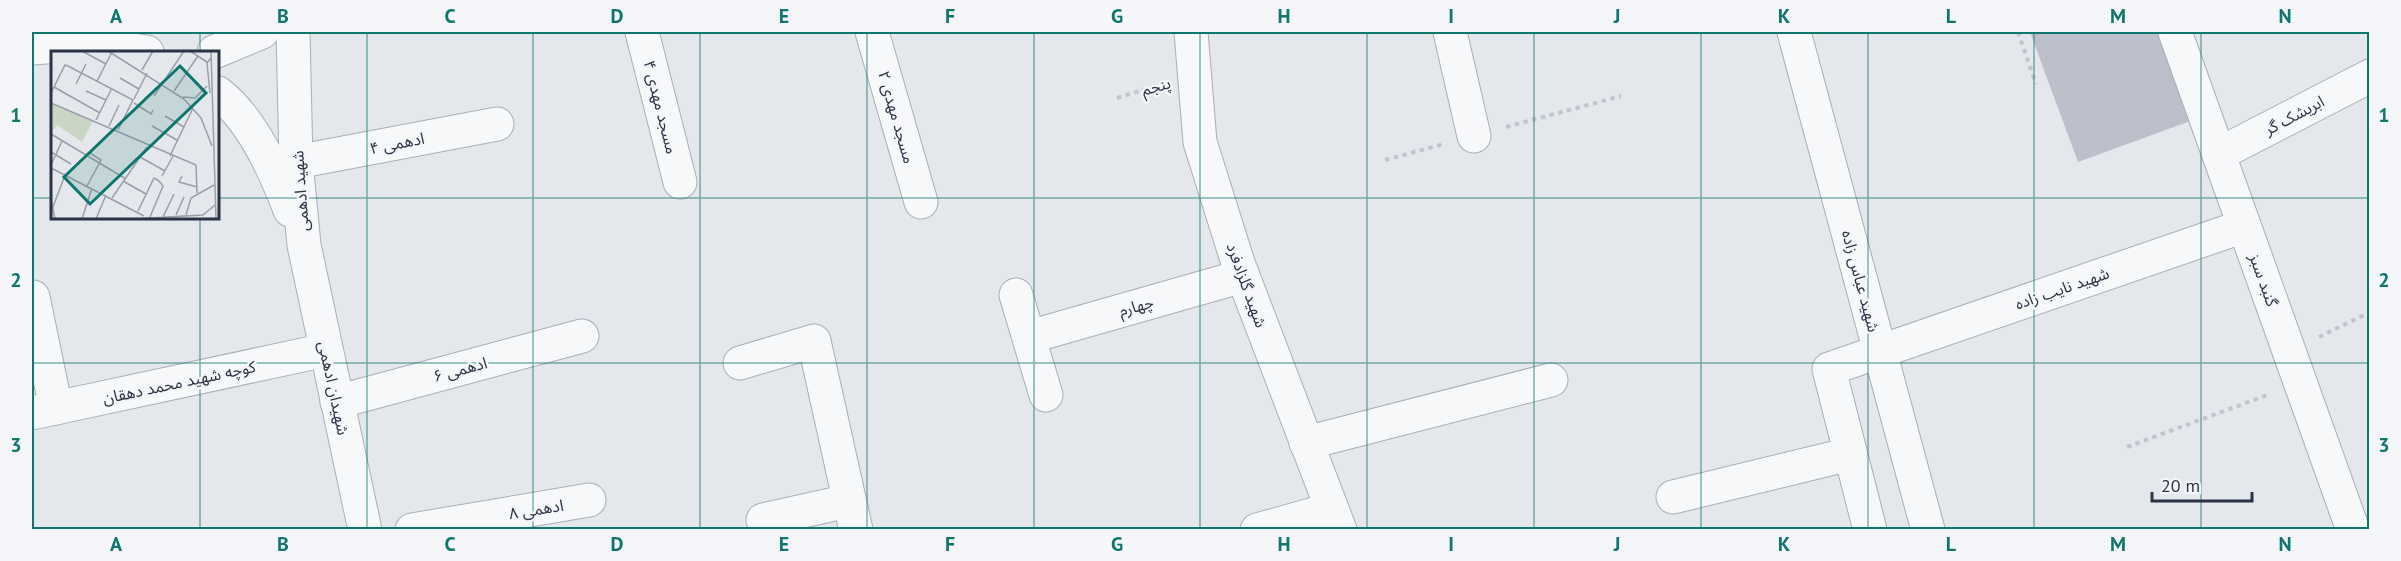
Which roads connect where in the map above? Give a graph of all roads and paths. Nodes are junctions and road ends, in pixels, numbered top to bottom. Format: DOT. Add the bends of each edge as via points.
graph roads {
  1 [pos="262,32"];
  2 [pos="293,32"];
  3 [pos="642,32"];
  4 [pos="872,32"];
  5 [pos="1191,32"];
  6 [pos="1450,32"];
  7 [pos="1794,32"];
  8 [pos="2018,32"];
  9 [pos="2175,32"];
  10 [pos="32,48"];
  11 [pos="140,51"];
  12 [pos="217,51"];
  13 [pos="1194,75"];
  14 [pos="2370,76"];
  15 [pos="2036,84"];
  16 [pos="219,94"];
  17 [pos="1117,98"];
  18 [pos="497,124"];
  19 [pos="1474,136"];
  20 [pos="2219,154"];
  21 [pos="296,162"];
  22 [pos="680,182"];
  23 [pos="921,202"];
  24 [pos="2244,225"];
  25 [pos="304,245"];
  26 [pos="1243,276"];
  27 [pos="1016,295"];
  28 [pos="33,297"];
  29 [pos="2370,312"];
  30 [pos="582,336"];
  31 [pos="1029,337"];
  32 [pos="326,350"];
  33 [pos="1880,351"];
  34 [pos="2290,351"];
  35 [pos="740,363"];
  36 [pos="1551,380"];
  37 [pos="2300,383"];
  38 [pos="1046,395"];
  39 [pos="338,402"];
  40 [pos="44,411"];
  41 [pos="1306,443"];
  42 [pos="2127,447"];
  43 [pos="1851,454"];
  44 [pos="1673,497"];
  45 [pos="589,500"];
  46 [pos="852,515"];
  47 [pos="1336,519"];
  48 [pos="764,520"];
  49 [pos="365,530"];
  50 [pos="412,530"];
  51 [pos="1257,530"];
  52 [pos="1870,530"];
  53 [pos="1928,530"];
  54 [pos="2353,530"];
  1 -- 12 [label="street"];
  2 -- 21 [label="street, شهید ادهمی"];
  3 -- 22 [label="street, مسجد مهدی ۴"];
  4 -- 23 [label="street, مسجد مهدی ۲"];
  5 -- 13 [label="street, شهید گلزادفرد"];
  6 -- 19 [label="street"];
  7 -- 33 [label="street, شهید عباس زاده"];
  8 -- 15 [label="path"];
  9 -- 20 [label="street, گنبد سبز"];
  10 -- 11 [label="street" via="88,44"];
  13 -- 17 [label="path, پنجم"];
  13 -- 26 [label="street, شهید گلزادفرد" via="1200,142"];
  14 -- 20 [label="street, ابریشک گر"];
  16 -- 25 [label="street, شهید ادهمی" via="232,105 275,171"];
  18 -- 21 [label="street, ادهمی ۴"];
  20 -- 24 [label="street, گنبد سبز"];
  21 -- 25 [label="street, شهید ادهمی"];
  24 -- 33 [label="street, شهید نایب زاده"];
  24 -- 34 [label="street, گنبد سبز"];
  25 -- 32 [label="street, شهیدان ادهمی"];
  26 -- 31 [label="street, چهارم"];
  26 -- 41 [label="street, شهید گلزادفرد"];
  27 -- 31 [label="street"];
  28 -- 40 [label="street"];
  29 -- 34 [label="path"];
  30 -- 39 [label="street, ادهمی ۶"];
  31 -- 38 [label="street"];
  32 -- 39 [label="street, شهیدان ادهمی"];
  32 -- 40 [label="street, کوچه شهید محمد دهقان"];
  33 -- 43 [label="street, شهید نایب زاده" via="1829,369"];
  33 -- 53 [label="street, شهید عباس زاده"];
  34 -- 37 [label="street, گنبد سبز"];
  35 -- 46 [label="street" via="814,341"];
  36 -- 41 [label="street"];
  37 -- 42 [label="path"];
  37 -- 54 [label="street, گنبد سبز"];
  39 -- 49 [label="street, شهیدان ادهمی"];
  41 -- 47 [label="street, شهید گلزادفرد"];
  43 -- 44 [label="street"];
  43 -- 52 [label="street"];
  45 -- 50 [label="street, ادهمی ۸"];
  46 -- 48 [label="street"];
  47 -- 51 [label="street"];
}
